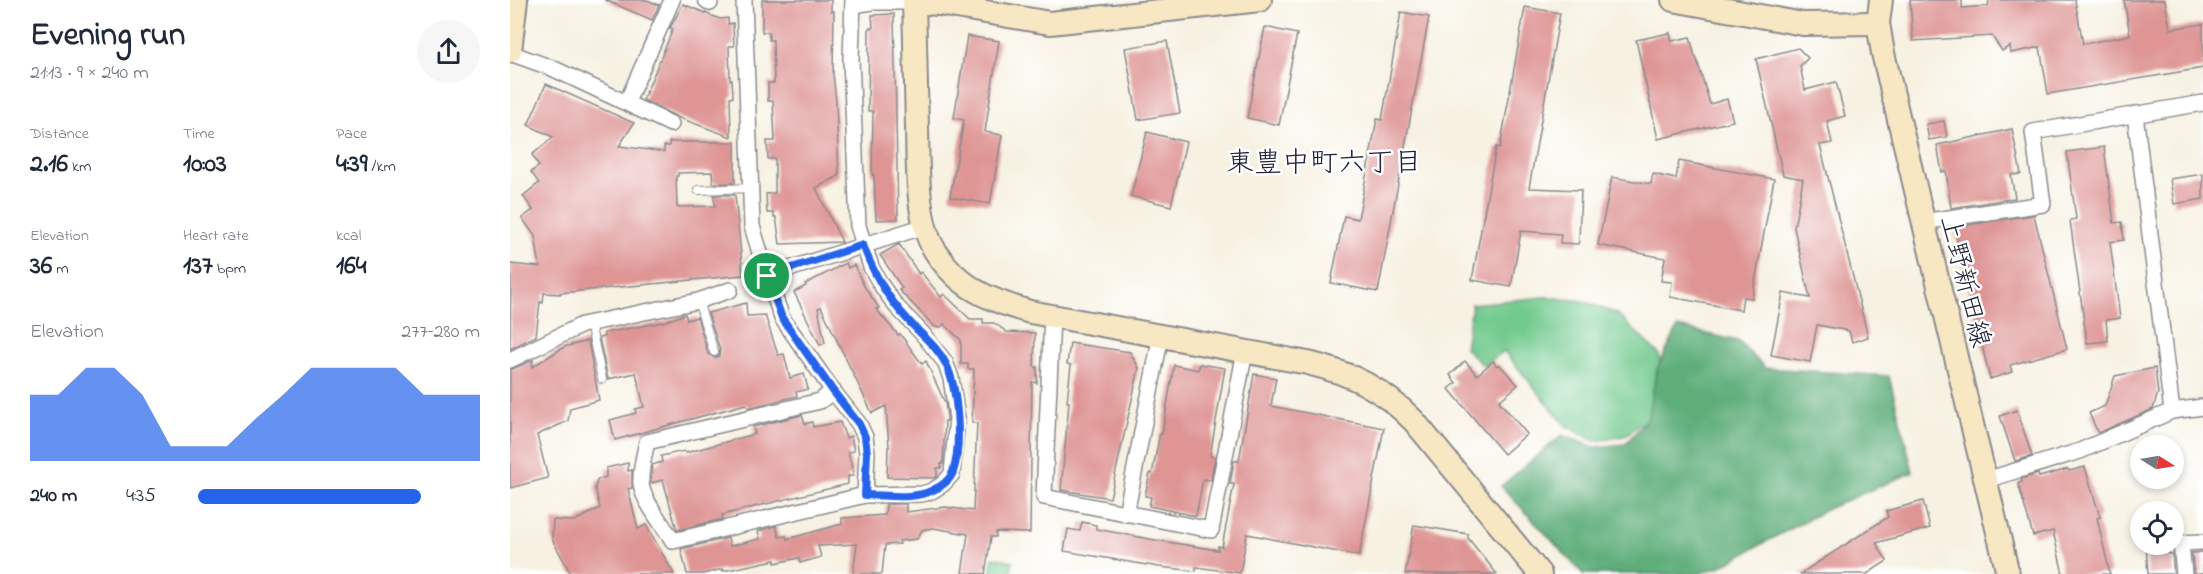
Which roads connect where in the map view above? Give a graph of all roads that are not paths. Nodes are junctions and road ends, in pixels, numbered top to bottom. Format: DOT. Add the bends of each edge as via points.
graph roads {
  1 [pos="516,0"];
  2 [pos="672,0"];
  3 [pos="744,0"];
  4 [pos="1260,0"];
  5 [pos="1673,0"];
  6 [pos="1881,0"];
  7 [pos="914,1"];
  8 [pos="853,2"];
  9 [pos="1878,23"];
  10 [pos="510,52"];
  11 [pos="627,102"];
  12 [pos="2203,103"];
  13 [pos="2135,114"];
  14 [pos="671,124"];
  15 [pos="751,188"];
  16 [pos="698,190"];
  17 [pos="1922,222"];
  18 [pos="925,226"];
  19 [pos="863,245"];
  20 [pos="767,276"];
  21 [pos="730,290"];
  22 [pos="698,301"];
  23 [pos="1052,316"];
  24 [pos="590,323"];
  25 [pos="1161,335"];
  26 [pos="1245,351"];
  27 [pos="714,352"];
  28 [pos="510,360"];
  29 [pos="602,379"];
  30 [pos="833,391"];
  31 [pos="2203,406"];
  32 [pos="2172,411"];
  33 [pos="1986,480"];
  34 [pos="865,495"];
  35 [pos="1126,514"];
  36 [pos="2203,542"];
  37 [pos="1540,574"];
  38 [pos="2008,574"];
  39 [pos="2184,574"];
  1 -- 10 [label="street"];
  2 -- 11 [label="street"];
  3 -- 15 [label="street"];
  4 -- 7 [label="street" via="1050,23"];
  5 -- 9 [label="street" via="1803,24"];
  6 -- 9 [label="street, 上野新田線"];
  7 -- 8 [label="street"];
  7 -- 18 [label="street" via="919,188"];
  8 -- 19 [label="street" via="851,59 858,226"];
  9 -- 17 [label="street, 上野新田線"];
  10 -- 11 [label="street"];
  11 -- 14 [label="street"];
  12 -- 13 [label="street"];
  13 -- 17 [label="street" via="2032,132 2043,204"];
  13 -- 32 [label="street"];
  15 -- 16 [label="lane"];
  15 -- 20 [label="street" via="753,226"];
  17 -- 33 [label="street, 上野新田線"];
  18 -- 19 [label="street"];
  18 -- 23 [label="street" via="933,248 951,272 976,293"];
  19 -- 20 [label="street"];
  19 -- 34 [label="street" via="871,267 896,306 945,362 957,418 952,474 943,484 922,494"];
  20 -- 30 [label="street" via="782,318"];
  21 -- 22 [label="street"];
  22 -- 24 [label="street"];
  22 -- 27 [label="lane"];
  23 -- 25 [label="street"];
  23 -- 35 [label="street" via="1044,497"];
  24 -- 28 [label="street"];
  24 -- 29 [label="lane"];
  25 -- 26 [label="street"];
  25 -- 35 [label="street"];
  26 -- 35 [label="street" via="1211,530"];
  26 -- 37 [label="street" via="1341,372 1386,395 1414,421"];
  30 -- 34 [label="street" via="865,437"];
  30 -- 34 [label="street" via="819,401 647,442 641,485 673,541"];
  31 -- 32 [label="street"];
  32 -- 33 [label="street" via="2080,451"];
  33 -- 38 [label="street, 上野新田線"];
  36 -- 39 [label="street" via="2181,543"];
}
